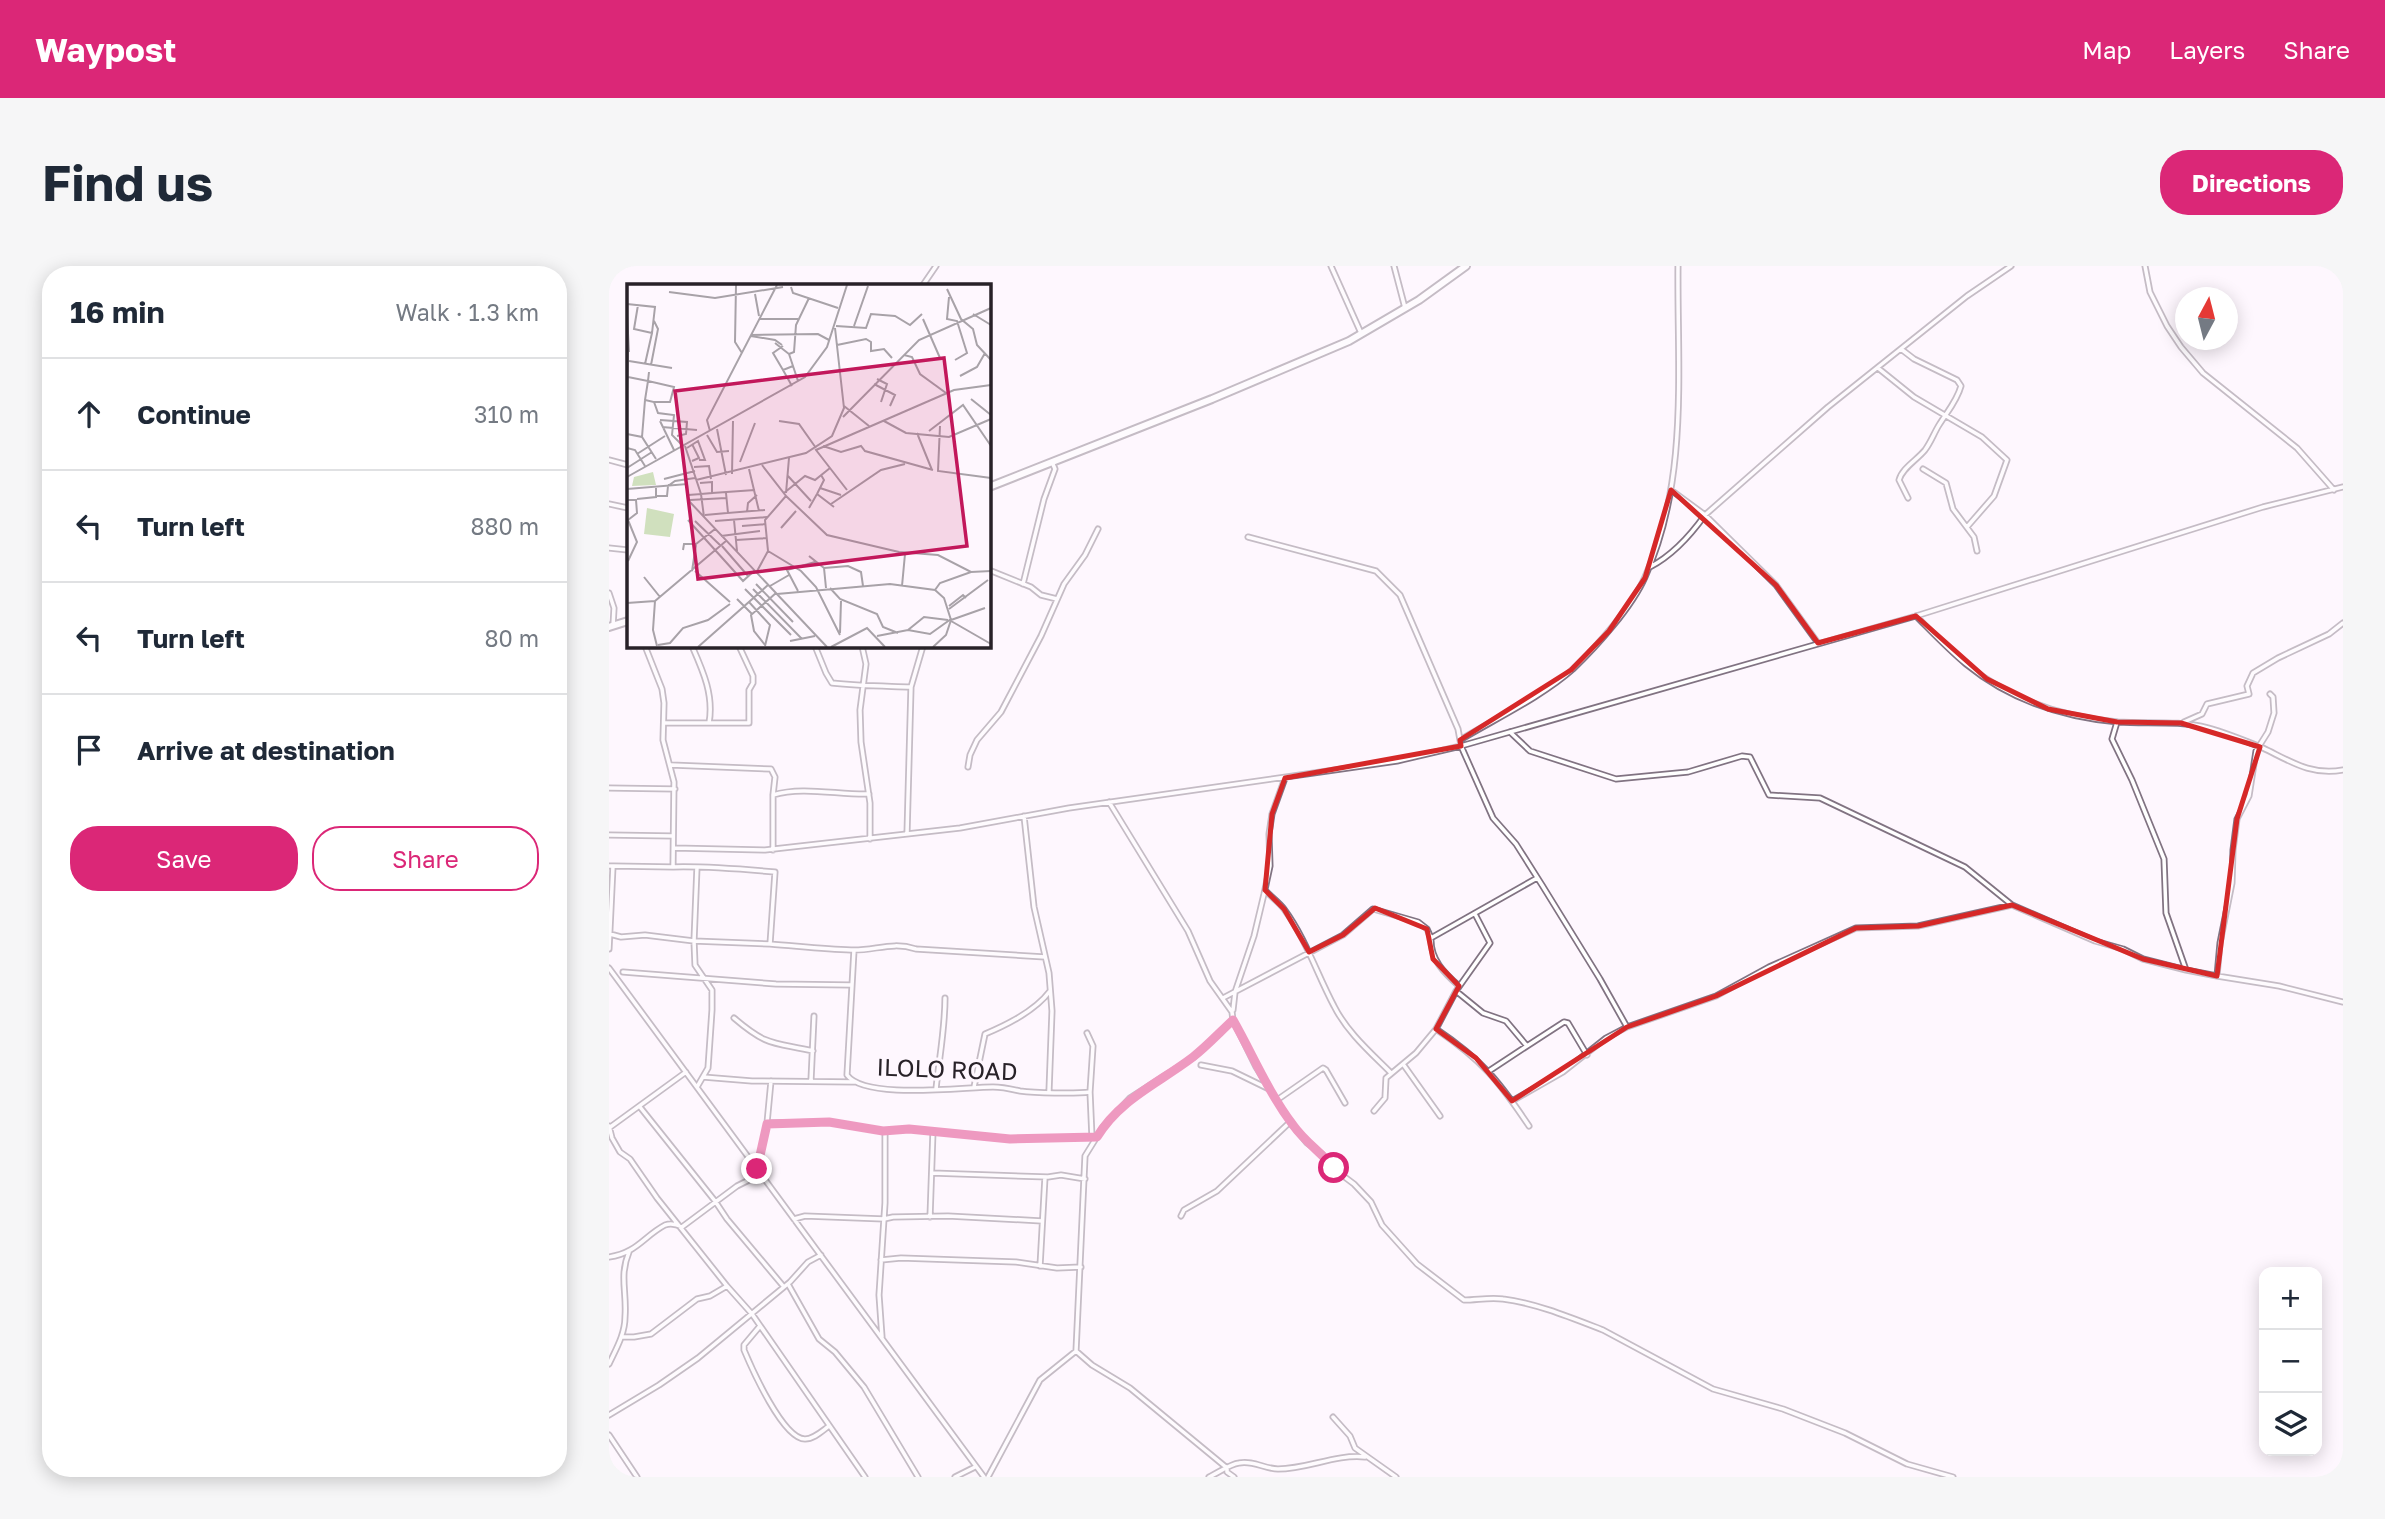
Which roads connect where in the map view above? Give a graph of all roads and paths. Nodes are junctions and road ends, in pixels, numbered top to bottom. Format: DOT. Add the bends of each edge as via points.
graph roads {
  1 [pos="936,266"];
  2 [pos="1331,266"];
  3 [pos="1394,266"];
  4 [pos="1466,266"];
  5 [pos="1678,266"];
  6 [pos="2011,266"];
  7 [pos="2145,266"];
  8 [pos="924,284"];
  9 [pos="1405,307"];
  10 [pos="1361,334"];
  11 [pos="1901,349"];
  12 [pos="1878,368"];
  13 [pos="1945,416"];
  14 [pos="609,460"];
  15 [pos="1052,462"];
  16 [pos="627,465"];
  17 [pos="1923,469"];
  18 [pos="991,486"];
  19 [pos="2343,487"];
  20 [pos="1671,490"];
  21 [pos="2333,490"];
  22 [pos="1908,498"];
  23 [pos="609,504"];
  24 [pos="627,509"];
  25 [pos="1705,515"];
  26 [pos="1967,527"];
  27 [pos="1098,529"];
  28 [pos="1248,537"];
  29 [pos="609,548"];
  30 [pos="627,550"];
  31 [pos="1977,551"];
  32 [pos="1649,568"];
  33 [pos="991,571"];
  34 [pos="1023,584"];
  35 [pos="609,593"];
  36 [pos="1057,599"];
  37 [pos="1916,616"];
  38 [pos="2343,623"];
  39 [pos="611,626"];
  40 [pos="1818,643"];
  41 [pos="646,648"];
  42 [pos="693,648"];
  43 [pos="740,648"];
  44 [pos="816,648"];
  45 [pos="862,648"];
  46 [pos="922,648"];
  47 [pos="861,687"];
  48 [pos="911,687"];
  49 [pos="2270,694"];
  50 [pos="2117,722"];
  51 [pos="664,723"];
  52 [pos="709,723"];
  53 [pos="2181,723"];
  54 [pos="1510,732"];
  55 [pos="1460,740"];
  56 [pos="1461,746"];
  57 [pos="2260,747"];
  58 [pos="671,765"];
  59 [pos="968,767"];
  60 [pos="2343,770"];
  61 [pos="1285,778"];
  62 [pos="609,788"];
  63 [pos="675,789"];
  64 [pos="869,793"];
  65 [pos="773,795"];
  66 [pos="1109,802"];
  67 [pos="1024,816"];
  68 [pos="907,834"];
  69 [pos="609,835"];
  70 [pos="674,836"];
  71 [pos="870,839"];
  72 [pos="674,848"];
  73 [pos="773,850"];
  74 [pos="611,866"];
  75 [pos="673,867"];
  76 [pos="697,867"];
  77 [pos="1537,878"];
  78 [pos="1265,890"];
  79 [pos="610,900"];
  80 [pos="2012,905"];
  81 [pos="1475,914"];
  82 [pos="610,934"];
  83 [pos="1431,938"];
  84 [pos="694,941"];
  85 [pos="770,944"];
  86 [pos="609,949"];
  87 [pos="854,950"];
  88 [pos="1309,952"];
  89 [pos="1045,957"];
  90 [pos="696,967"];
  91 [pos="609,968"];
  92 [pos="2186,970"];
  93 [pos="623,972"];
  94 [pos="2217,976"];
  95 [pos="691,978"];
  96 [pos="706,979"];
  97 [pos="851,985"];
  98 [pos="1459,986"];
  99 [pos="1051,991"];
  100 [pos="1456,991"];
  101 [pos="1235,992"];
  102 [pos="1223,998"];
  103 [pos="945,999"];
  104 [pos="2343,1002"];
  105 [pos="1233,1012"];
  106 [pos="814,1016"];
  107 [pos="734,1018"];
  108 [pos="1233,1020"];
  109 [pos="1627,1027"];
  110 [pos="1436,1029"];
  111 [pos="1087,1033"];
  112 [pos="1527,1046"];
  113 [pos="813,1051"];
  114 [pos="1587,1055"];
  115 [pos="1403,1064"];
  116 [pos="1201,1065"];
  117 [pos="1489,1071"];
  118 [pos="686,1072"];
  119 [pos="1390,1072"];
  120 [pos="703,1077"];
  121 [pos="811,1080"];
  122 [pos="771,1082"];
  123 [pos="856,1082"];
  124 [pos="697,1087"];
  125 [pos="974,1087"];
  126 [pos="936,1089"];
  127 [pos="1049,1091"];
  128 [pos="1271,1091"];
  129 [pos="1090,1092"];
  130 [pos="1277,1100"];
  131 [pos="1512,1101"];
  132 [pos="1345,1103"];
  133 [pos="640,1107"];
  134 [pos="1374,1111"];
  135 [pos="1440,1116"];
  136 [pos="1290,1122"];
  137 [pos="767,1124"];
  138 [pos="1529,1126"];
  139 [pos="609,1127"];
  140 [pos="885,1131"];
  141 [pos="933,1131"];
  142 [pos="1094,1137"];
  143 [pos="757,1169"];
  144 [pos="932,1173"];
  145 [pos="761,1174"];
  146 [pos="1045,1177"];
  147 [pos="1085,1179"];
  148 [pos="715,1201"];
  149 [pos="1181,1216"];
  150 [pos="930,1217"];
  151 [pos="794,1219"];
  152 [pos="884,1219"];
  153 [pos="1042,1221"];
  154 [pos="682,1227"];
  155 [pos="629,1251"];
  156 [pos="821,1255"];
  157 [pos="609,1256"];
  158 [pos="881,1260"];
  159 [pos="1040,1266"];
  160 [pos="1081,1267"];
  161 [pos="786,1285"];
  162 [pos="727,1286"];
  163 [pos="752,1314"];
  164 [pos="761,1326"];
  165 [pos="622,1337"];
  166 [pos="883,1339"];
  167 [pos="1076,1351"];
  168 [pos="609,1364"];
  169 [pos="609,1415"];
  170 [pos="1332,1417"];
  171 [pos="829,1426"];
  172 [pos="609,1435"];
  173 [pos="1365,1457"];
  174 [pos="976,1466"];
  175 [pos="1227,1472"];
  176 [pos="1945,1476"];
  177 [pos="637,1477"];
  178 [pos="866,1477"];
  179 [pos="918,1477"];
  180 [pos="955,1477"];
  181 [pos="986,1477"];
  182 [pos="1209,1477"];
  183 [pos="1234,1477"];
  184 [pos="1396,1477"];
  185 [pos="1954,1477"];
  1 -- 8 [label="street"];
  2 -- 10 [label="street"];
  3 -- 9 [label="street"];
  4 -- 9 [label="highway"];
  5 -- 20 [label="street" via="1677,446"];
  6 -- 11 [label="street"];
  7 -- 21 [label="street" via="2150,292 2181,347 2203,373 2297,448"];
  9 -- 10 [label="highway"];
  10 -- 15 [label="highway" via="1212,400"];
  11 -- 12 [label="street"];
  11 -- 13 [label="street" via="1960,382 1958,397"];
  12 -- 13 [label="street"];
  12 -- 25 [label="street"];
  13 -- 22 [label="street" via="1930,443 1901,472 1899,480"];
  13 -- 26 [label="street" via="1982,437 2007,460 1994,496"];
  14 -- 16 [label="street"];
  15 -- 18 [label="highway"];
  15 -- 34 [label="street" via="1055,469"];
  17 -- 26 [label="street" via="1946,483 1953,509"];
  19 -- 21 [label="street"];
  20 -- 25 [label="street"];
  20 -- 32 [label="street"];
  21 -- 37 [label="street" via="2263,507"];
  23 -- 24 [label="street"];
  25 -- 32 [label="street" via="1664,560"];
  25 -- 40 [label="street" via="1776,584"];
  26 -- 31 [label="street" via="1976,539"];
  27 -- 36 [label="street"];
  28 -- 55 [label="street" via="1376,571 1400,595"];
  29 -- 30 [label="street"];
  32 -- 55 [label="street" via="1609,631 1571,670"];
  33 -- 34 [label="street"];
  34 -- 36 [label="street"];
  35 -- 39 [label="street" via="614,608"];
  36 -- 59 [label="street" via="1001,712 970,755"];
  37 -- 40 [label="street"];
  37 -- 50 [label="street" via="1987,680 2074,717"];
  38 -- 53 [label="street" via="2253,673 2249,694 2207,704 2202,714"];
  40 -- 54 [label="street"];
  41 -- 51 [label="street" via="662,689"];
  42 -- 52 [label="street" via="707,682 712,708"];
  43 -- 52 [label="street" via="753,676 749,723"];
  44 -- 47 [label="street" via="832,683"];
  45 -- 47 [label="street" via="866,664"];
  46 -- 48 [label="street"];
  47 -- 48 [label="street"];
  47 -- 64 [label="street" via="862,753"];
  48 -- 68 [label="street"];
  49 -- 57 [label="street" via="2274,713"];
  50 -- 53 [label="street"];
  50 -- 92 [label="street" via="2112,739 2164,859 2167,913"];
  51 -- 52 [label="street"];
  51 -- 58 [label="street" via="663,740"];
  53 -- 57 [label="street"];
  54 -- 56 [label="street"];
  54 -- 80 [label="street" via="1530,751 1615,779 1688,772 1751,757 1769,795 1820,798 1965,867"];
  55 -- 56 [label="street"];
  56 -- 61 [label="street"];
  56 -- 77 [label="street" via="1487,809"];
  57 -- 60 [label="street" via="2291,764"];
  57 -- 94 [label="street" via="2249,796 2237,819"];
  58 -- 63 [label="street"];
  58 -- 65 [label="street" via="771,769"];
  61 -- 66 [label="street"];
  61 -- 78 [label="street" via="1272,814"];
  62 -- 63 [label="street"];
  63 -- 70 [label="street"];
  64 -- 65 [label="street" via="793,791"];
  64 -- 71 [label="street"];
  65 -- 73 [label="street"];
  66 -- 67 [label="street"];
  66 -- 102 [label="street"];
  67 -- 68 [label="street"];
  67 -- 89 [label="street" via="1034,907"];
  68 -- 71 [label="street"];
  69 -- 70 [label="street"];
  70 -- 72 [label="street"];
  71 -- 73 [label="street"];
  72 -- 73 [label="street"];
  72 -- 75 [label="street"];
  74 -- 75 [label="street"];
  74 -- 79 [label="street"];
  75 -- 76 [label="street"];
  76 -- 84 [label="street"];
  76 -- 85 [label="street" via="775,872"];
  77 -- 81 [label="street"];
  77 -- 109 [label="street"];
  78 -- 88 [label="street" via="1284,909"];
  78 -- 101 [label="street"];
  79 -- 82 [label="street"];
  80 -- 92 [label="street" via="2143,959"];
  80 -- 109 [label="street" via="1918,926 1856,928 1716,996"];
  81 -- 83 [label="street"];
  81 -- 98 [label="street" via="1490,943"];
  82 -- 84 [label="street"];
  82 -- 86 [label="street"];
  83 -- 88 [label="street" via="1421,923 1373,909 1343,935"];
  83 -- 98 [label="street" via="1433,959"];
  84 -- 85 [label="street"];
  84 -- 90 [label="street"];
  85 -- 87 [label="street"];
  87 -- 89 [label="street" via="889,945"];
  87 -- 97 [label="street, ILOLO ROAD"];
  88 -- 101 [label="street"];
  88 -- 119 [label="street" via="1343,1021"];
  89 -- 99 [label="street"];
  90 -- 95 [label="street"];
  90 -- 96 [label="street"];
  91 -- 118 [label="street"];
  92 -- 94 [label="street"];
  93 -- 95 [label="street"];
  94 -- 104 [label="street"];
  95 -- 96 [label="street"];
  96 -- 97 [label="street"];
  96 -- 120 [label="street" via="712,990 712,1010 708,1068"];
  97 -- 123 [label="street, ILOLO ROAD" via="847,1075"];
  98 -- 100 [label="street"];
  99 -- 125 [label="street" via="1017,1019 985,1034"];
  99 -- 127 [label="street"];
  100 -- 110 [label="street"];
  100 -- 112 [label="street" via="1483,1013 1506,1021"];
  101 -- 102 [label="street"];
  101 -- 105 [label="street"];
  102 -- 105 [label="street"];
  103 -- 126 [label="street"];
  105 -- 108 [label="street"];
  106 -- 113 [label="street"];
  107 -- 113 [label="street" via="766,1042"];
  108 -- 128 [label="street"];
  108 -- 142 [label="street" via="1193,1056 1130,1098"];
  109 -- 114 [label="street"];
  110 -- 115 [label="street"];
  110 -- 117 [label="street"];
  111 -- 129 [label="street" via="1093,1045"];
  112 -- 114 [label="street" via="1566,1022"];
  112 -- 117 [label="street"];
  113 -- 121 [label="street"];
  114 -- 131 [label="street"];
  115 -- 119 [label="street"];
  115 -- 135 [label="street"];
  116 -- 128 [label="street" via="1232,1071"];
  117 -- 131 [label="street"];
  118 -- 124 [label="street"];
  118 -- 133 [label="street"];
  119 -- 134 [label="street" via="1384,1082 1385,1098"];
  120 -- 122 [label="street"];
  120 -- 124 [label="street"];
  121 -- 122 [label="street"];
  121 -- 123 [label="street"];
  122 -- 137 [label="street"];
  123 -- 126 [label="street, ILOLO ROAD" via="902,1091"];
  124 -- 143 [label="street"];
  125 -- 126 [label="street, ILOLO ROAD"];
  125 -- 127 [label="street, ILOLO ROAD"];
  127 -- 129 [label="street, ILOLO ROAD"];
  128 -- 130 [label="street"];
  129 -- 142 [label="street"];
  130 -- 132 [label="street" via="1323,1068"];
  130 -- 136 [label="street"];
  131 -- 138 [label="street"];
  133 -- 139 [label="street"];
  133 -- 148 [label="street"];
  136 -- 149 [label="street" via="1217,1191"];
  136 -- 176 [label="street" via="1371,1202 1382,1225 1416,1264 1464,1300 1512,1300 1603,1330 1713,1389 1783,1409"];
  137 -- 140 [label="street" via="829,1122"];
  137 -- 143 [label="street"];
  139 -- 154 [label="street" via="620,1152"];
  140 -- 141 [label="street"];
  140 -- 152 [label="street"];
  141 -- 142 [label="street" via="1010,1139"];
  141 -- 144 [label="street"];
  142 -- 147 [label="street" via="1085,1156"];
  143 -- 145 [label="street"];
  144 -- 146 [label="street"];
  144 -- 150 [label="street"];
  145 -- 148 [label="street"];
  145 -- 151 [label="street"];
  146 -- 147 [label="street"];
  146 -- 153 [label="street"];
  147 -- 160 [label="street"];
  148 -- 154 [label="street"];
  148 -- 161 [label="street"];
  150 -- 152 [label="street"];
  150 -- 153 [label="street"];
  151 -- 152 [label="street"];
  151 -- 156 [label="street"];
  152 -- 158 [label="street"];
  153 -- 159 [label="street"];
  154 -- 155 [label="street" via="666,1225"];
  154 -- 162 [label="street"];
  155 -- 157 [label="street"];
  155 -- 165 [label="street" via="622,1274 626,1318"];
  156 -- 161 [label="street"];
  156 -- 166 [label="street"];
  158 -- 159 [label="street"];
  158 -- 166 [label="street"];
  159 -- 160 [label="street"];
  160 -- 167 [label="street"];
  161 -- 163 [label="street"];
  161 -- 179 [label="street" via="819,1339 864,1387"];
  162 -- 163 [label="street"];
  162 -- 165 [label="street" via="697,1299 651,1334"];
  163 -- 164 [label="street"];
  163 -- 169 [label="street" via="698,1358"];
  164 -- 171 [label="street"];
  164 -- 171 [label="street" via="744,1350 786,1426 795,1436 807,1439"];
  165 -- 168 [label="street"];
  166 -- 174 [label="street"];
  167 -- 175 [label="street" via="1130,1388"];
  167 -- 181 [label="street" via="1040,1380"];
  170 -- 173 [label="street"];
  171 -- 178 [label="street"];
  172 -- 177 [label="street"];
  173 -- 175 [label="street" via="1336,1457 1275,1469 1238,1462"];
  173 -- 184 [label="street"];
  174 -- 180 [label="street"];
  174 -- 181 [label="street"];
  175 -- 182 [label="street"];
  175 -- 183 [label="street"];
  176 -- 185 [label="street"];
}
